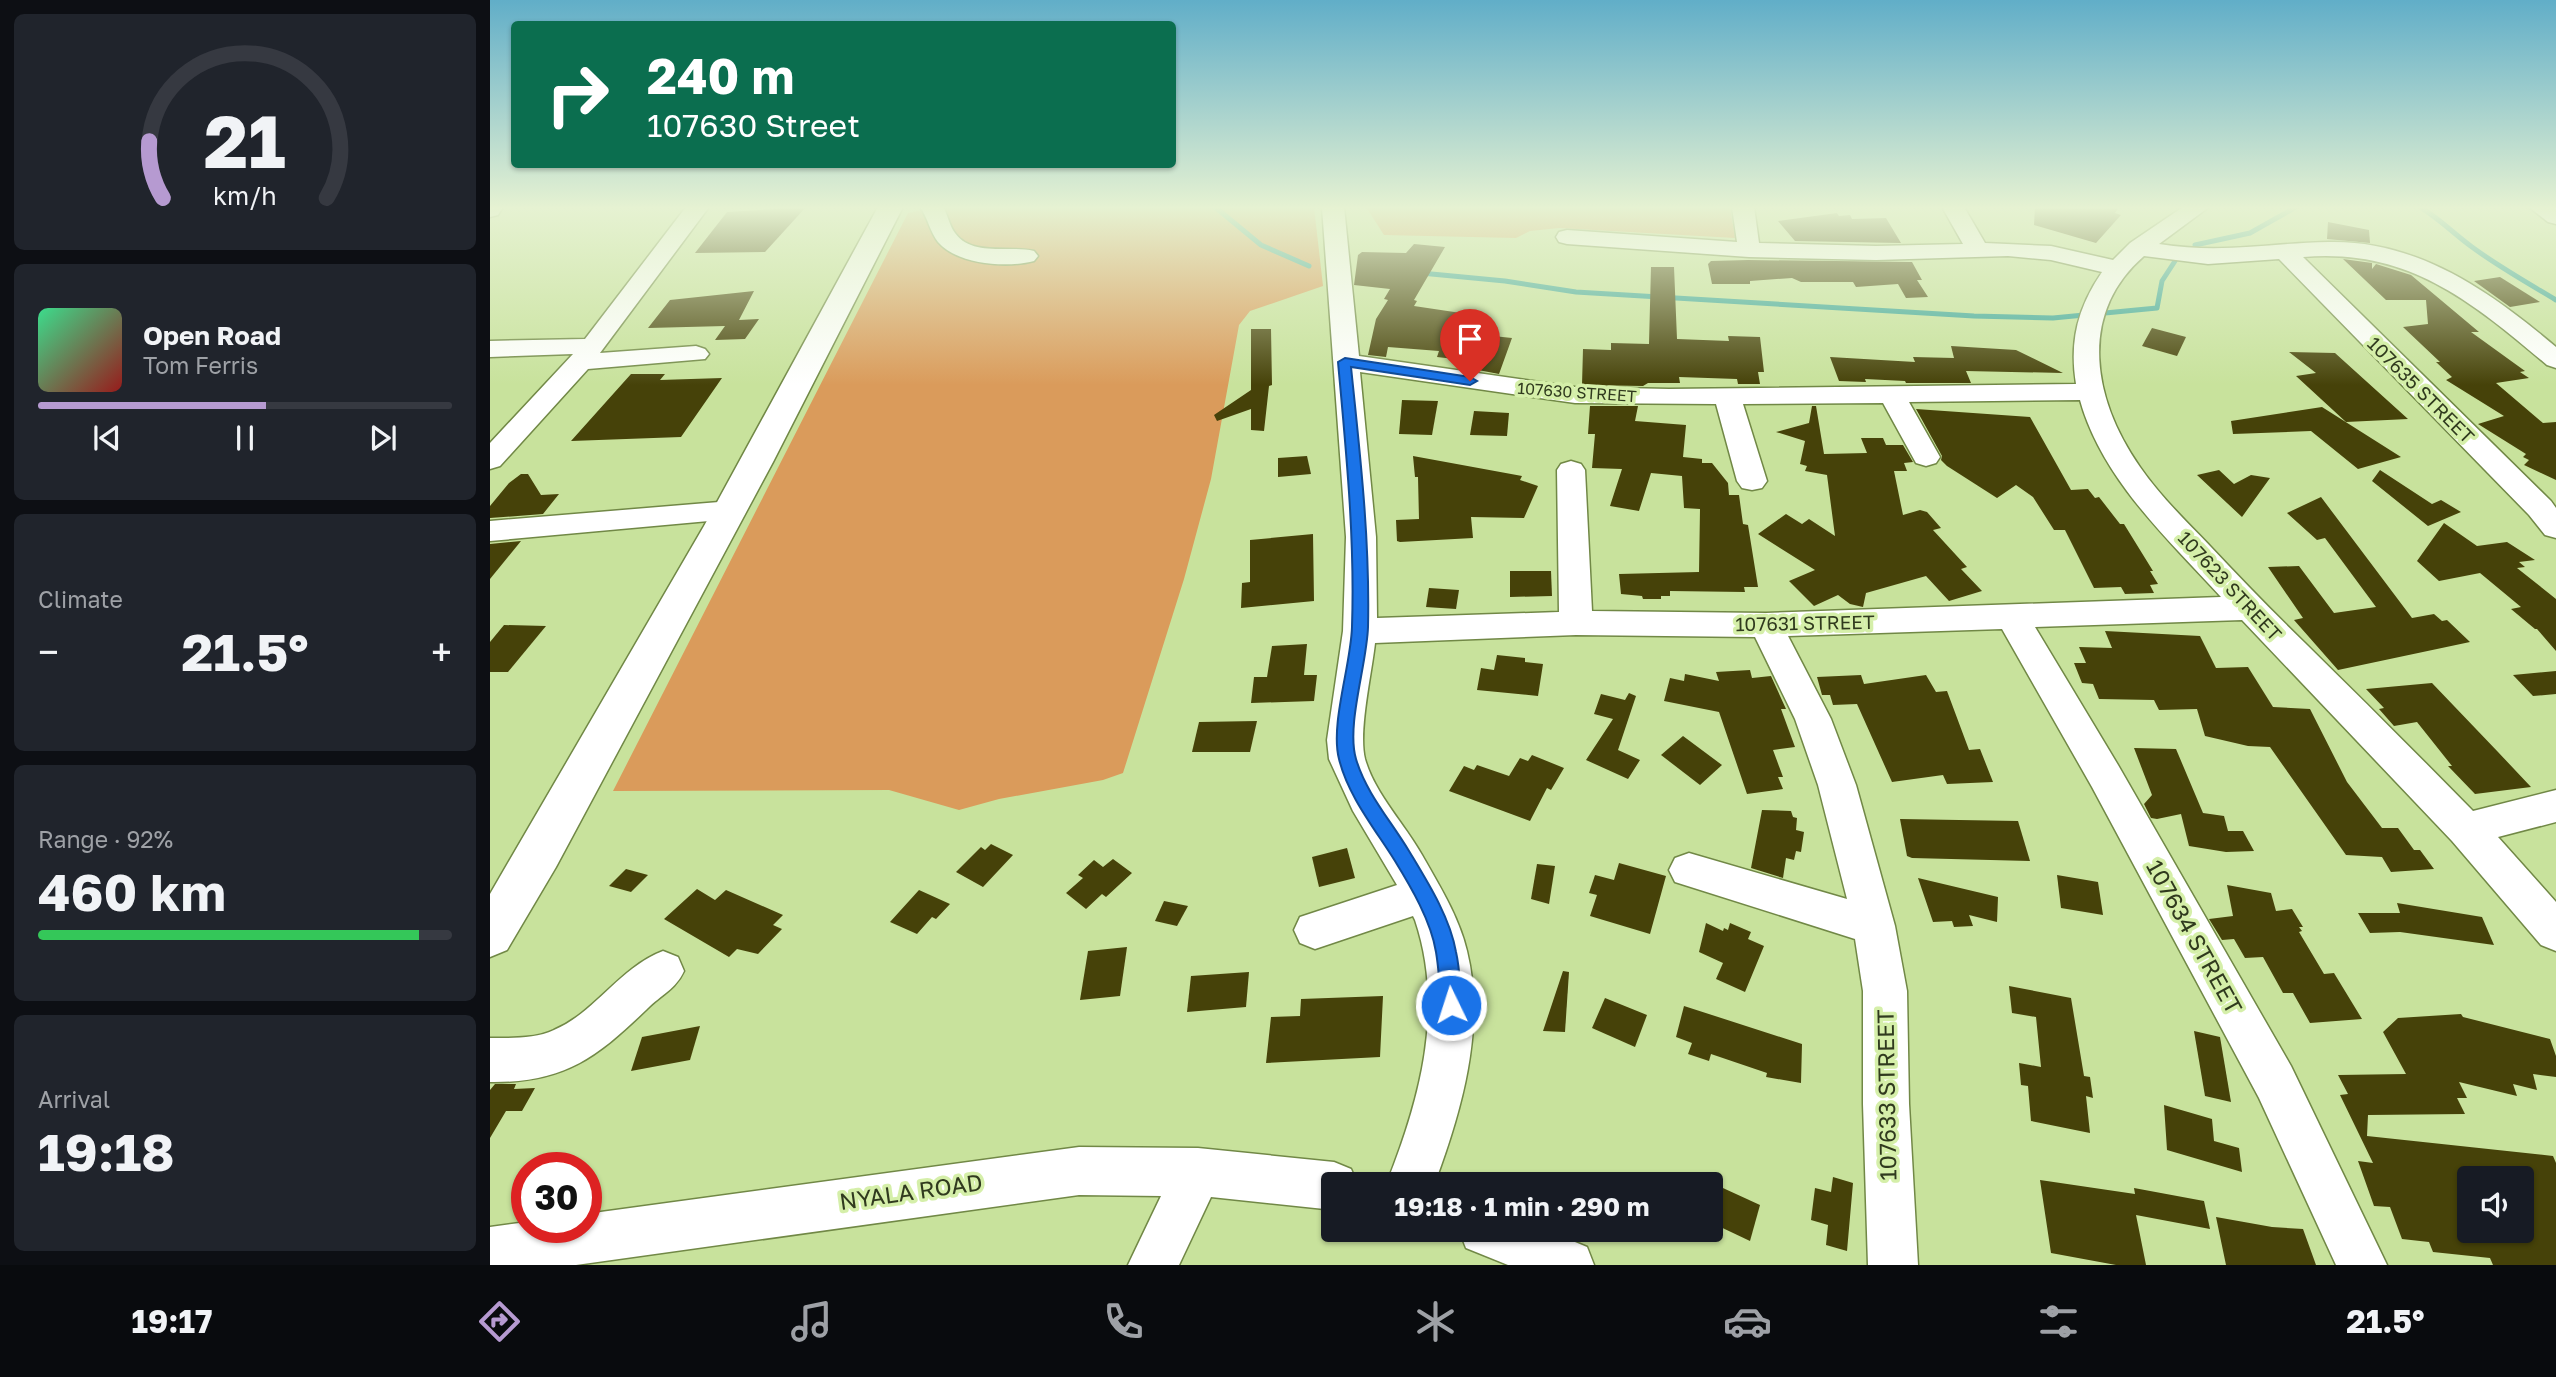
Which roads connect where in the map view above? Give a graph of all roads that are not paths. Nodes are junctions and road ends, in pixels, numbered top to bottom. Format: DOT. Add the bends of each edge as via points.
graph roads {
  1 [pos="653,266"];
  2 [pos="860,266"];
  3 [pos="1337,266"];
  4 [pos="2107,266"];
  5 [pos="2300,266"];
  6 [pos="2417,266"];
  7 [pos="2115,268"];
  8 [pos="490,349"];
  9 [pos="585,354"];
  10 [pos="696,354"];
  11 [pos="2556,360"];
  12 [pos="1345,362"];
  13 [pos="2091,392"];
  14 [pos="1892,395"];
  15 [pos="1727,396"];
  16 [pos="1926,457"];
  17 [pos="490,460"];
  18 [pos="1571,470"];
  19 [pos="1752,481"];
  20 [pos="731,511"];
  21 [pos="2556,528"];
  22 [pos="490,531"];
  23 [pos="2249,608"];
  24 [pos="2012,617"];
  25 [pos="1576,623"];
  26 [pos="1766,625"];
  27 [pos="1360,632"];
  28 [pos="2556,806"];
  29 [pos="2466,829"];
  30 [pos="1689,870"];
  31 [pos="1422,895"];
  32 [pos="1874,926"];
  33 [pos="1315,929"];
  34 [pos="2556,932"];
  35 [pos="490,935"];
  36 [pos="663,971"];
  37 [pos="490,1060"];
  38 [pos="1198,1172"];
  39 [pos="1415,1172"];
  40 [pos="1321,1185"];
  41 [pos="1512,1242"];
  42 [pos="490,1252"];
  43 [pos="1153,1265"];
  44 [pos="1569,1265"];
  45 [pos="1893,1265"];
  46 [pos="2362,1265"];
  1 -- 9 [label="street"];
  2 -- 20 [label="main road"];
  3 -- 12 [label="street"];
  4 -- 7 [label="street"];
  5 -- 21 [label="street, 107635 STREET"];
  6 -- 11 [label="street" via="2484,302"];
  7 -- 13 [label="street, 107623 STREET" via="2094,309 2086,347"];
  8 -- 9 [label="street"];
  9 -- 10 [label="street"];
  9 -- 17 [label="street"];
  12 -- 15 [label="street, 107630 STREET" via="1563,394"];
  12 -- 27 [label="street" via="1361,537"];
  13 -- 14 [label="street, 107630 STREET"];
  13 -- 23 [label="street, 107623 STREET" via="2127,470"];
  14 -- 15 [label="street, 107630 STREET"];
  14 -- 16 [label="street"];
  15 -- 19 [label="street"];
  18 -- 25 [label="street"];
  20 -- 22 [label="street"];
  20 -- 35 [label="main road" via="523,886"];
  23 -- 24 [label="street, 107631 STREET"];
  23 -- 29 [label="street, 107623 STREET"];
  24 -- 26 [label="street, 107631 STREET"];
  24 -- 46 [label="street, 107634 STREET" via="2275,1082"];
  25 -- 26 [label="street, 107631 STREET"];
  25 -- 27 [label="street, 107631 STREET"];
  26 -- 32 [label="street, 107633 STREET" via="1817,730"];
  27 -- 31 [label="street" via="1345,740 1348,759 1366,800"];
  28 -- 29 [label="street"];
  29 -- 34 [label="street, 107623 STREET"];
  30 -- 32 [label="street"];
  31 -- 33 [label="street"];
  31 -- 39 [label="street" via="1446,950 1451,1025 1443,1077"];
  32 -- 45 [label="street, 107633 STREET" via="1885,990"];
  36 -- 37 [label="street" via="645,981 577,1042 522,1061"];
  38 -- 40 [label="street, NYALA ROAD"];
  38 -- 42 [label="street, NYALA ROAD" via="1079,1171"];
  38 -- 43 [label="street"];
  41 -- 44 [label="street"];
}
